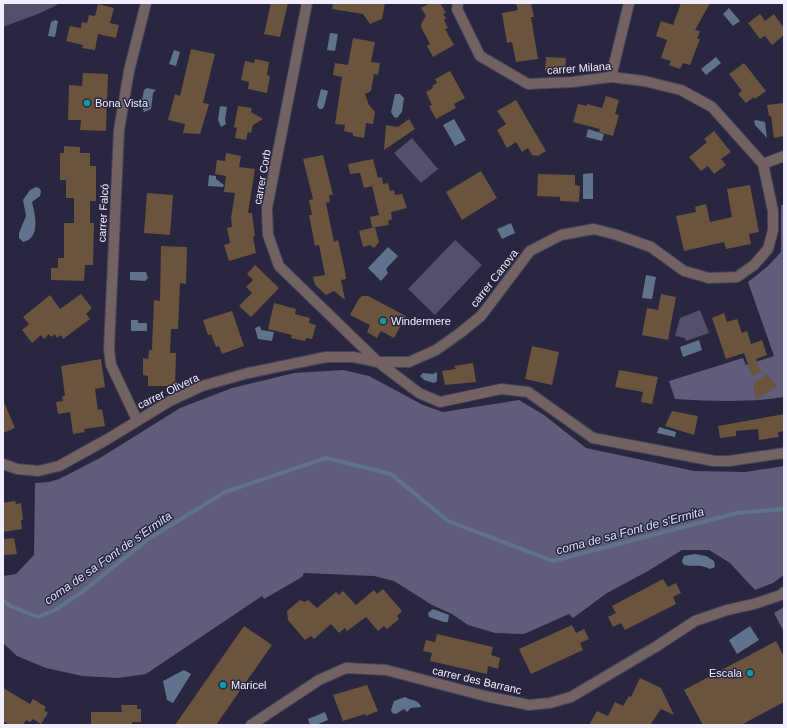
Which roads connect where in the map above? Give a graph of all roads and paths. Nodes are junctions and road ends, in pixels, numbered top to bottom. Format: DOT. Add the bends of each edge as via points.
graph roads {
  1 [pos="146,3"];
  2 [pos="307,3"];
  3 [pos="458,3"];
  4 [pos="629,3"];
  5 [pos="611,77"];
  6 [pos="784,156"];
  7 [pos="763,164"];
  8 [pos="378,362"];
  9 [pos="137,420"];
  10 [pos="784,453"];
  11 [pos="3,464"];
  12 [pos="784,592"];
  13 [pos="251,725"];
  1 -- 9 [label="street, carrer Falcó" via="129,71 119,130 109,348 110,365"];
  2 -- 8 [label="street, carrer Corb" via="267,208 268,235 279,266"];
  3 -- 5 [label="street, carrer Milana" via="457,9 480,56 528,84"];
  4 -- 5 [label="street"];
  5 -- 7 [label="street, carrer Milana" via="644,81 681,90 712,107"];
  6 -- 7 [label="street"];
  7 -- 8 [label="street, carrer Canova" via="773,211 773,230 768,249 754,265 737,277 709,278 684,271 651,247 594,229 561,235 530,251 481,316 442,346 409,362"];
  8 -- 9 [label="street, carrer Olivera" via="353,357 326,358 248,373 202,386"];
  8 -- 10 [label="street" via="419,393 440,402 501,389 528,392 593,438 714,461"];
  9 -- 11 [label="street, carrer Olivera" via="59,466 38,471 16,469"];
  12 -- 13 [label="street, carrer des Barranc" via="754,604 695,621 571,697 550,703 529,705 386,670 346,668 319,680"];
}
